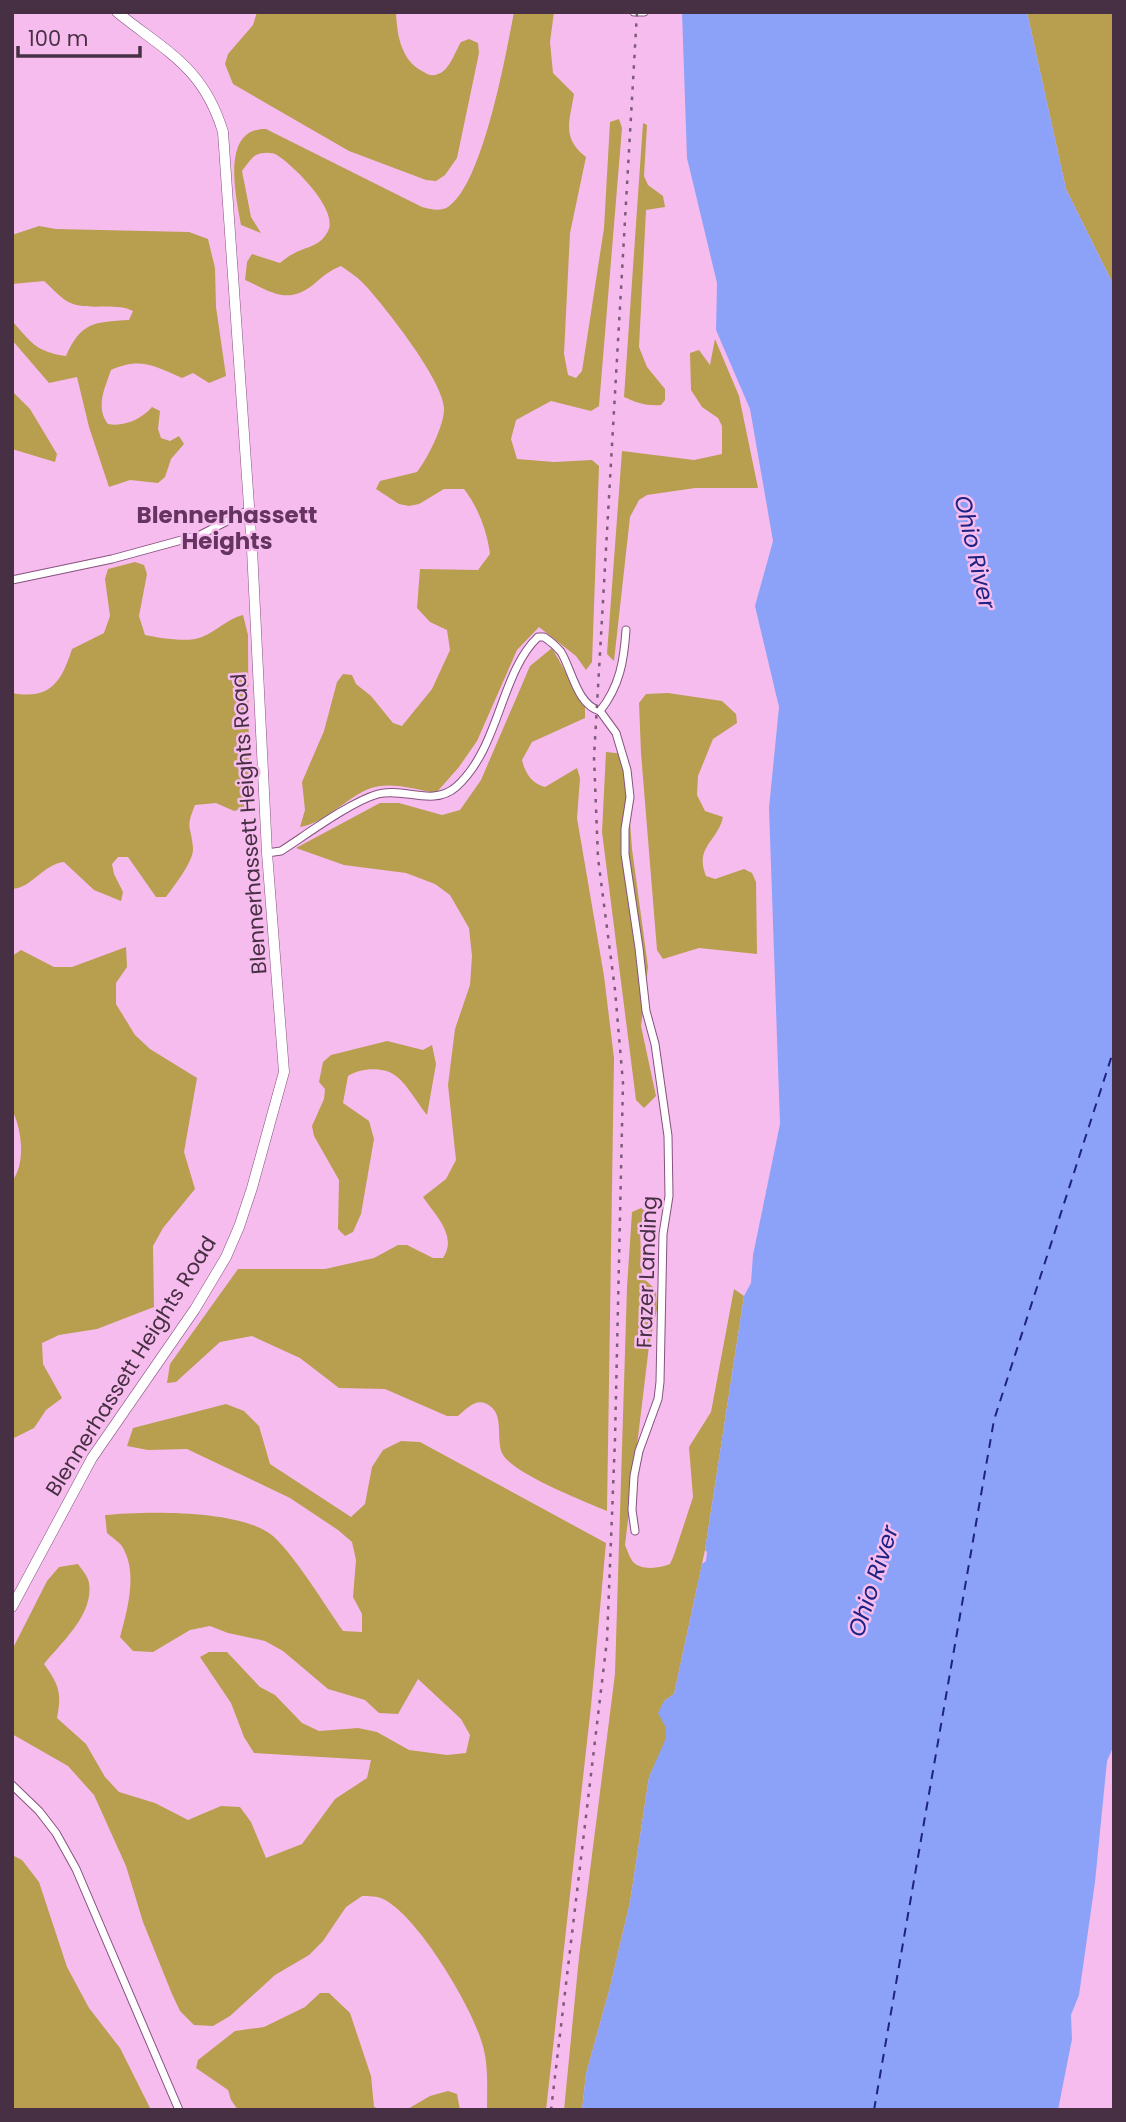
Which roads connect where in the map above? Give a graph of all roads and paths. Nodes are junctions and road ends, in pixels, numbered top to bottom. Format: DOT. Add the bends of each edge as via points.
graph roads {
  1 [pos="117,12"];
  2 [pos="634,12"];
  3 [pos="645,12"];
  4 [pos="249,510"];
  5 [pos="12,580"];
  6 [pos="626,630"];
  7 [pos="600,710"];
  8 [pos="267,853"];
  9 [pos="635,1531"];
  10 [pos="12,1607"];
  11 [pos="14,1789"];
  12 [pos="179,2110"];
  1 -- 4 [label="street, Blennerhassett Heights Road" via="190,70 223,132"];
  2 -- 3 [label="street"];
  4 -- 5 [label="street" via="200,535"];
  4 -- 8 [label="street, Blennerhassett Heights Road"];
  6 -- 7 [label="street" via="620,676"];
  7 -- 8 [label="street, Frazer Landing" via="577,688 561,653 538,637 524,653 489,738 455,788 429,797 379,793 281,851"];
  7 -- 9 [label="street, Frazer Landing" via="616,733 626,770 630,797 625,854 668,1136 660,1382 634,1476"];
  8 -- 10 [label="street, Blennerhassett Heights Road" via="284,1072 239,1227 195,1310 81,1476"];
  11 -- 12 [label="street" via="48,1822 76,1869"];
}
